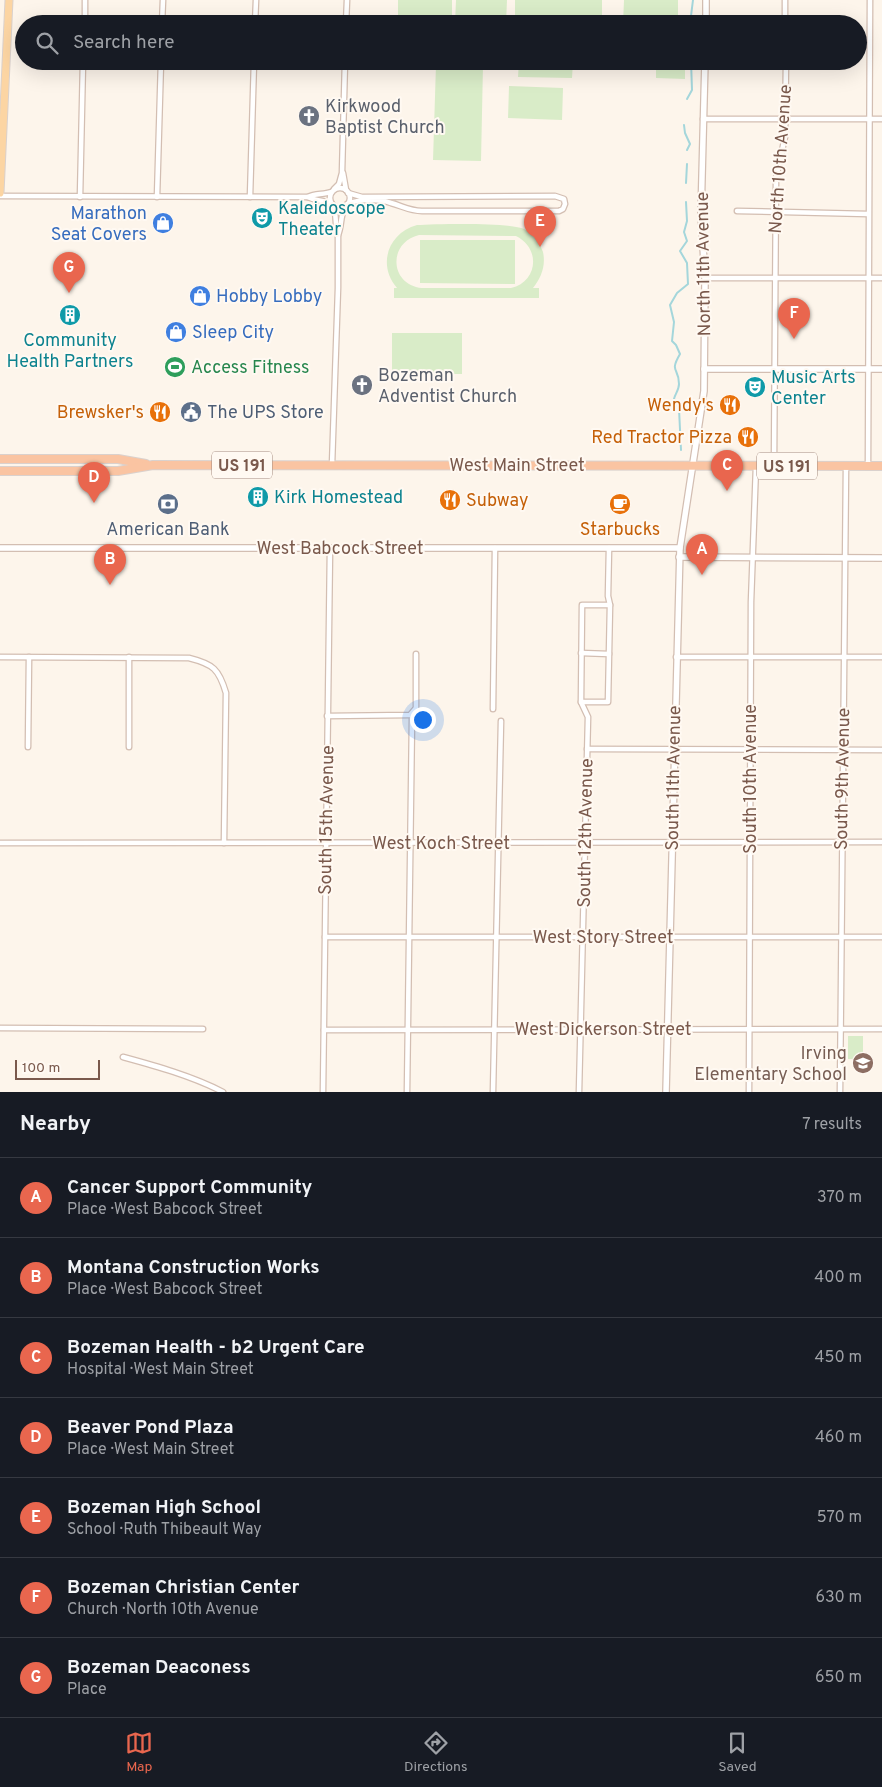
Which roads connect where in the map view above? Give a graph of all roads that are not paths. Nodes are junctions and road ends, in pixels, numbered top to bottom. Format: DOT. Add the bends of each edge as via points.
graph roads {
  1 [pos="9,0"];
  2 [pos="85,0"];
  3 [pos="163,0"];
  4 [pos="256,0"];
  5 [pos="347,0"];
  6 [pos="706,0"];
  7 [pos="786,0"];
  8 [pos="870,0"];
  9 [pos="85,15"];
  10 [pos="162,15"];
  11 [pos="255,15"];
  12 [pos="346,15"];
  13 [pos="706,15"];
  14 [pos="786,15"];
  15 [pos="83,70"];
  16 [pos="161,70"];
  17 [pos="254,70"];
  18 [pos="345,70"];
  19 [pos="705,70"];
  20 [pos="786,70"];
  21 [pos="703,119"];
  22 [pos="786,119"];
  23 [pos="869,119"];
  24 [pos="882,119"];
  25 [pos="342,167"];
  26 [pos="333,190"];
  27 [pos="347,191"];
  28 [pos="0,194"];
  29 [pos="80,197"];
  30 [pos="157,197"];
  31 [pos="250,197"];
  32 [pos="308,197"];
  33 [pos="332,204"];
  34 [pos="346,205"];
  35 [pos="737,211"];
  36 [pos="775,212"];
  37 [pos="868,214"];
  38 [pos="338,235"];
  39 [pos="705,278"];
  40 [pos="775,278"];
  41 [pos="868,278"];
  42 [pos="882,278"];
  43 [pos="704,369"];
  44 [pos="774,369"];
  45 [pos="868,369"];
  46 [pos="882,369"];
  47 [pos="0,459"];
  48 [pos="153,465"];
  49 [pos="332,465"];
  50 [pos="692,465"];
  51 [pos="756,466"];
  52 [pos="774,466"];
  53 [pos="846,466"];
  54 [pos="868,466"];
  55 [pos="882,466"];
  56 [pos="0,471"];
  57 [pos="0,548"];
  58 [pos="330,548"];
  59 [pos="496,548"];
  60 [pos="609,548"];
  61 [pos="680,548"];
  62 [pos="679,557"];
  63 [pos="753,558"];
  64 [pos="845,558"];
  65 [pos="882,558"];
  66 [pos="610,605"];
  67 [pos="581,653"];
  68 [pos="416,654"];
  69 [pos="609,654"];
  70 [pos="0,657"];
  71 [pos="29,657"];
  72 [pos="129,657"];
  73 [pos="676,657"];
  74 [pos="750,657"];
  75 [pos="844,657"];
  76 [pos="882,657"];
  77 [pos="581,702"];
  78 [pos="493,709"];
  79 [pos="327,716"];
  80 [pos="412,718"];
  81 [pos="501,721"];
  82 [pos="28,747"];
  83 [pos="129,747"];
  84 [pos="587,749"];
  85 [pos="674,750"];
  86 [pos="750,750"];
  87 [pos="842,750"];
  88 [pos="882,750"];
  89 [pos="585,842"];
  90 [pos="672,842"];
  91 [pos="749,842"];
  92 [pos="842,842"];
  93 [pos="882,842"];
  94 [pos="0,843"];
  95 [pos="326,843"];
  96 [pos="411,843"];
  97 [pos="498,843"];
  98 [pos="224,844"];
  99 [pos="325,937"];
  100 [pos="409,937"];
  101 [pos="496,937"];
  102 [pos="582,937"];
  103 [pos="670,937"];
  104 [pos="748,937"];
  105 [pos="841,937"];
  106 [pos="882,937"];
  107 [pos="0,1028"];
  108 [pos="667,1029"];
  109 [pos="748,1029"];
  110 [pos="840,1029"];
  111 [pos="882,1029"];
  112 [pos="203,1030"];
  113 [pos="324,1030"];
  114 [pos="407,1030"];
  115 [pos="494,1030"];
  116 [pos="581,1030"];
  117 [pos="123,1057"];
  118 [pos="222,1092"];
  119 [pos="323,1092"];
  120 [pos="406,1092"];
  121 [pos="493,1092"];
  122 [pos="579,1092"];
  123 [pos="666,1092"];
  124 [pos="748,1092"];
  125 [pos="840,1092"];
  1 -- 28 [label="main road"];
  2 -- 9 [label="street"];
  3 -- 10 [label="street"];
  4 -- 11 [label="street"];
  5 -- 12 [label="street"];
  6 -- 13 [label="street"];
  7 -- 14 [label="street"];
  8 -- 23 [label="street"];
  15 -- 29 [label="street"];
  16 -- 30 [label="street"];
  17 -- 31 [label="street"];
  18 -- 25 [label="street"];
  19 -- 21 [label="street, North 11th Avenue"];
  20 -- 22 [label="street, North 10th Avenue"];
  21 -- 22 [label="street"];
  21 -- 39 [label="street, North 11th Avenue" via="701,215"];
  22 -- 23 [label="street"];
  22 -- 36 [label="street, North 10th Avenue" via="784,146 777,169"];
  23 -- 24 [label="street"];
  23 -- 37 [label="street"];
  25 -- 26 [label="street" via="339,184"];
  25 -- 27 [label="street"];
  26 -- 27 [label="street"];
  26 -- 32 [label="street"];
  26 -- 33 [label="street"];
  27 -- 34 [label="street" via="350,198"];
  27 -- 34 [label="street" via="362,196 555,196 564,199 565,204 559,211 422,211 385,201 358,201"];
  28 -- 29 [label="street"];
  29 -- 30 [label="street"];
  30 -- 31 [label="street"];
  31 -- 32 [label="street"];
  32 -- 33 [label="street"];
  33 -- 34 [label="street" via="338,208"];
  33 -- 38 [label="street"];
  34 -- 38 [label="street"];
  35 -- 36 [label="street"];
  36 -- 37 [label="street"];
  36 -- 40 [label="street, North 10th Avenue"];
  37 -- 41 [label="street"];
  38 -- 49 [label="street"];
  39 -- 40 [label="street"];
  39 -- 43 [label="street, North 11th Avenue"];
  40 -- 41 [label="street"];
  40 -- 44 [label="street, North 10th Avenue"];
  41 -- 42 [label="street"];
  41 -- 45 [label="street"];
  43 -- 44 [label="street"];
  43 -- 50 [label="street, North 11th Avenue" via="702,407"];
  44 -- 45 [label="street"];
  44 -- 52 [label="street, North 10th Avenue"];
  45 -- 46 [label="street"];
  45 -- 54 [label="street"];
  47 -- 48 [label="highway, West Main Street / US 191" via="118,459"];
  48 -- 49 [label="highway, West Main Street / US 191"];
  48 -- 56 [label="highway, West Main Street / US 191" via="118,471"];
  49 -- 50 [label="highway, West Main Street / US 191"];
  50 -- 51 [label="highway, West Main Street / US 191"];
  50 -- 61 [label="street, South 11th Avenue"];
  51 -- 52 [label="highway, West Main Street / US 191"];
  51 -- 63 [label="street, South 10th Avenue"];
  52 -- 53 [label="highway, West Main Street / US 191"];
  53 -- 54 [label="highway, West Main Street / US 191"];
  53 -- 64 [label="street, South 9th Avenue"];
  54 -- 55 [label="highway, West Main Street / US 191"];
  57 -- 58 [label="street, West Babcock Street"];
  58 -- 59 [label="street, West Babcock Street"];
  58 -- 79 [label="street, South 15th Avenue"];
  59 -- 60 [label="street, West Babcock Street"];
  59 -- 78 [label="street"];
  60 -- 61 [label="street, West Babcock Street"];
  60 -- 66 [label="street"];
  61 -- 62 [label="street, South 11th Avenue"];
  62 -- 63 [label="street"];
  62 -- 73 [label="street, South 11th Avenue"];
  63 -- 64 [label="street"];
  63 -- 74 [label="street, South 10th Avenue"];
  64 -- 65 [label="street"];
  64 -- 75 [label="street, South 9th Avenue"];
  66 -- 67 [label="street, South 12th Avenue" via="582,605"];
  66 -- 69 [label="street"];
  67 -- 69 [label="street"];
  67 -- 77 [label="street, South 12th Avenue"];
  68 -- 79 [label="street" via="416,708 410,715"];
  69 -- 77 [label="street" via="608,702"];
  70 -- 71 [label="street"];
  71 -- 72 [label="street"];
  71 -- 82 [label="street"];
  72 -- 83 [label="street"];
  72 -- 98 [label="street" via="204,661 222,677 226,695"];
  73 -- 74 [label="street"];
  73 -- 85 [label="street, South 11th Avenue"];
  74 -- 75 [label="street"];
  74 -- 86 [label="street, South 10th Avenue"];
  75 -- 76 [label="street"];
  75 -- 87 [label="street, South 9th Avenue"];
  77 -- 84 [label="street, South 12th Avenue" via="588,717"];
  79 -- 95 [label="street, South 15th Avenue"];
  80 -- 96 [label="street"];
  81 -- 97 [label="street"];
  84 -- 85 [label="street"];
  84 -- 89 [label="street, South 12th Avenue"];
  85 -- 86 [label="street"];
  85 -- 90 [label="street, South 11th Avenue"];
  86 -- 87 [label="street"];
  86 -- 91 [label="street, South 10th Avenue"];
  87 -- 88 [label="street"];
  87 -- 92 [label="street, South 9th Avenue"];
  89 -- 90 [label="street, West Koch Street"];
  89 -- 97 [label="street, West Koch Street"];
  89 -- 102 [label="street, South 12th Avenue"];
  90 -- 91 [label="street, West Koch Street"];
  90 -- 103 [label="street, South 11th Avenue"];
  91 -- 92 [label="street, West Koch Street"];
  91 -- 104 [label="street, South 10th Avenue"];
  92 -- 93 [label="street, West Koch Street"];
  92 -- 105 [label="street, South 9th Avenue"];
  94 -- 98 [label="street, West Koch Street"];
  95 -- 96 [label="street, West Koch Street"];
  95 -- 98 [label="street, West Koch Street"];
  95 -- 99 [label="street, South 15th Avenue"];
  96 -- 97 [label="street, West Koch Street"];
  96 -- 100 [label="street"];
  97 -- 101 [label="street"];
  99 -- 100 [label="street, West Story Street"];
  99 -- 113 [label="street, South 15th Avenue"];
  100 -- 101 [label="street, West Story Street"];
  100 -- 114 [label="street"];
  101 -- 102 [label="street, West Story Street"];
  101 -- 115 [label="street"];
  102 -- 103 [label="street, West Story Street"];
  102 -- 116 [label="street, South 12th Avenue"];
  103 -- 104 [label="street, West Story Street"];
  103 -- 108 [label="street, South 11th Avenue"];
  104 -- 105 [label="street, West Story Street"];
  104 -- 109 [label="street, South 10th Avenue"];
  105 -- 106 [label="street, West Story Street"];
  105 -- 110 [label="street, South 9th Avenue"];
  107 -- 112 [label="street"];
  108 -- 109 [label="street, West Dickerson Street"];
  108 -- 116 [label="street, West Dickerson Street"];
  108 -- 123 [label="street, South 11th Avenue"];
  109 -- 110 [label="street, West Dickerson Street"];
  109 -- 124 [label="street, South 10th Avenue"];
  110 -- 111 [label="street, West Dickerson Street"];
  110 -- 125 [label="street, South 9th Avenue"];
  113 -- 114 [label="street, West Dickerson Street"];
  113 -- 119 [label="street, South 15th Avenue"];
  114 -- 115 [label="street, West Dickerson Street"];
  114 -- 120 [label="street"];
  115 -- 116 [label="street, West Dickerson Street"];
  115 -- 121 [label="street"];
  116 -- 122 [label="street, South 12th Avenue"];
  117 -- 118 [label="street" via="162,1068"];
}
